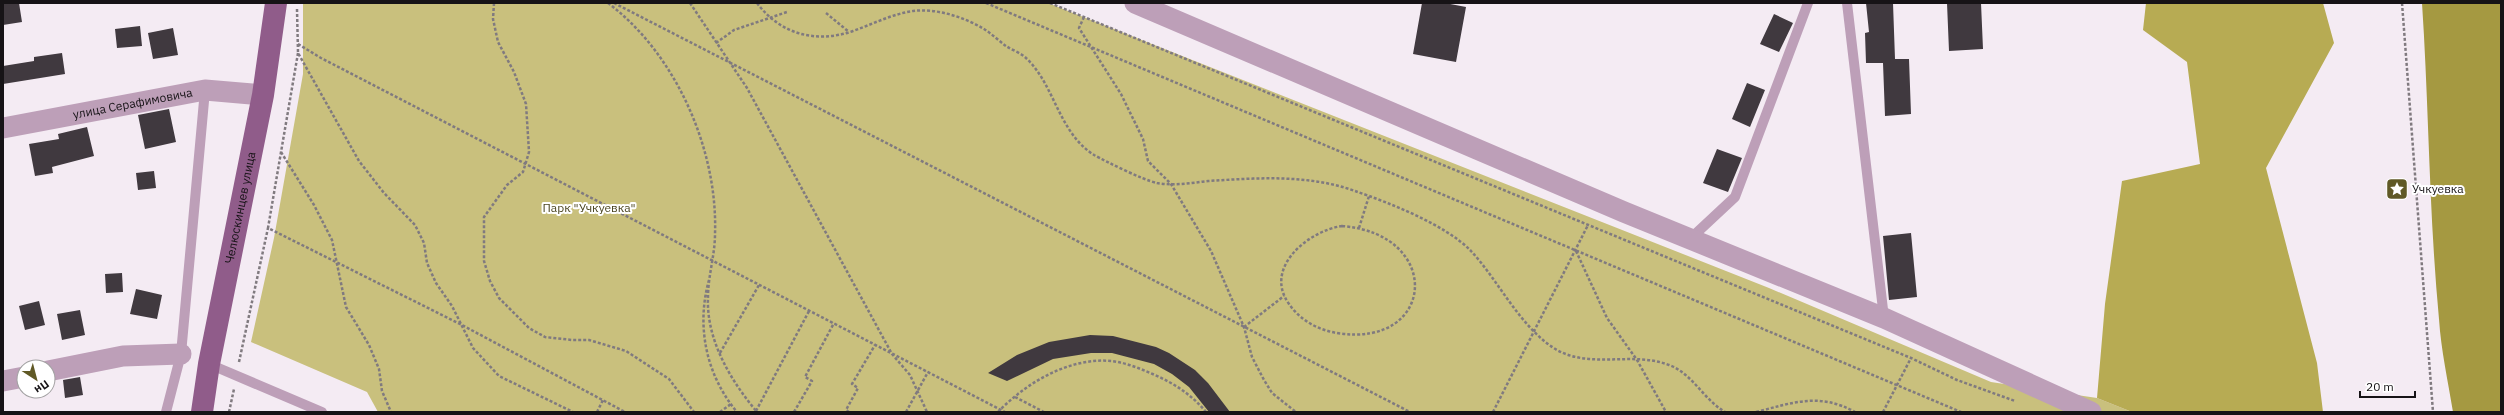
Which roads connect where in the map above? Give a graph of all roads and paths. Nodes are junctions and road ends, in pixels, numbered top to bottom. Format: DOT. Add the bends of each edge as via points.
graph roads {
  1 [pos="494,3"];
  2 [pos="608,3"];
  3 [pos="614,3"];
  4 [pos="690,3"];
  5 [pos="757,3"];
  6 [pos="986,3"];
  7 [pos="1050,3"];
  8 [pos="1135,3"];
  9 [pos="1808,3"];
  10 [pos="1847,3"];
  11 [pos="2402,3"];
  12 [pos="287,4"];
  13 [pos="787,12"];
  14 [pos="826,13"];
  15 [pos="1084,17"];
  16 [pos="769,18"];
  17 [pos="850,32"];
  18 [pos="716,43"];
  19 [pos="298,44"];
  20 [pos="1094,48"];
  21 [pos="298,53"];
  22 [pos="728,62"];
  23 [pos="205,90"];
  24 [pos="263,95"];
  25 [pos="3,128"];
  26 [pos="281,152"];
  27 [pos="525,164"];
  28 [pos="1171,184"];
  29 [pos="1369,196"];
  30 [pos="1588,225"];
  31 [pos="268,228"];
  32 [pos="1359,228"];
  33 [pos="1690,239"];
  34 [pos="1575,250"];
  35 [pos="713,261"];
  36 [pos="338,263"];
  37 [pos="712,268"];
  38 [pos="759,285"];
  39 [pos="1284,296"];
  40 [pos="809,311"];
  41 [pos="1884,318"];
  42 [pos="834,323"];
  43 [pos="460,324"];
  44 [pos="1244,327"];
  45 [pos="1534,332"];
  46 [pos="875,345"];
  47 [pos="720,353"];
  48 [pos="181,354"];
  49 [pos="892,354"];
  50 [pos="1911,358"];
  51 [pos="1636,360"];
  52 [pos="209,364"];
  53 [pos="56,370"];
  54 [pos="928,372"];
  55 [pos="236,375"];
  56 [pos="16,378"];
  57 [pos="3,381"];
  58 [pos="1897,386"];
  59 [pos="917,391"];
  60 [pos="1015,397"];
  61 [pos="603,400"];
  62 [pos="2016,401"];
  63 [pos="731,404"];
  64 [pos="756,411"];
  65 [pos="999,411"];
  66 [pos="166,412"];
  67 [pos="202,412"];
  68 [pos="229,412"];
  69 [pos="322,412"];
  70 [pos="391,412"];
  71 [pos="573,412"];
  72 [pos="597,412"];
  73 [pos="625,412"];
  74 [pos="694,412"];
  75 [pos="720,412"];
  76 [pos="737,412"];
  77 [pos="794,412"];
  78 [pos="849,412"];
  79 [pos="906,412"];
  80 [pos="927,412"];
  81 [pos="1005,412"];
  82 [pos="1044,412"];
  83 [pos="1206,412"];
  84 [pos="1296,412"];
  85 [pos="1410,412"];
  86 [pos="1493,412"];
  87 [pos="1666,412"];
  88 [pos="1725,412"];
  89 [pos="1756,412"];
  90 [pos="1855,412"];
  91 [pos="1883,412"];
  92 [pos="1961,412"];
  93 [pos="2091,412"];
  94 [pos="2433,412"];
  1 -- 27 [label="path" via="493,19 498,42 514,72 526,104 529,152"];
  2 -- 35 [label="path" via="621,13 670,72 700,133 709,162 714,201"];
  3 -- 22 [label="path"];
  4 -- 18 [label="path"];
  5 -- 16 [label="path"];
  6 -- 20 [label="path"];
  7 -- 15 [label="path"];
  8 -- 33 [label="street"];
  9 -- 33 [label="lane" via="1735,197"];
  10 -- 41 [label="lane"];
  11 -- 94 [label="path"];
  12 -- 19 [label="path"];
  12 -- 24 [label="main road, Челюскинцев улица"];
  13 -- 16 [label="path"];
  14 -- 17 [label="path"];
  15 -- 20 [label="path" via="1079,28"];
  15 -- 30 [label="path"];
  16 -- 17 [label="path" via="783,29 804,35"];
  16 -- 18 [label="path" via="734,30"];
  17 -- 28 [label="path" via="913,11 935,11 983,28 1026,58 1078,143 1095,156 1155,183"];
  18 -- 22 [label="path"];
  19 -- 21 [label="path"];
  19 -- 27 [label="path"];
  20 -- 28 [label="path" via="1140,133 1148,161"];
  20 -- 34 [label="path"];
  21 -- 26 [label="path"];
  21 -- 43 [label="path" via="359,161 414,225 424,243 427,263 436,283 452,306"];
  22 -- 44 [label="path"];
  22 -- 49 [label="path" via="756,105"];
  23 -- 24 [label="street, улица Серафимовича"];
  23 -- 25 [label="street, улица Серафимовича"];
  23 -- 48 [label="lane"];
  24 -- 52 [label="main road, Челюскинцев улица"];
  26 -- 31 [label="path"];
  26 -- 36 [label="path" via="332,240"];
  27 -- 35 [label="path"];
  27 -- 74 [label="path" via="523,172 507,185 484,217 484,261 499,298 530,328 545,337 589,340 610,345 650,364 669,379"];
  28 -- 29 [label="path" via="1263,177 1318,182"];
  28 -- 44 [label="path" via="1211,251"];
  29 -- 32 [label="path"];
  29 -- 45 [label="path" via="1444,230 1468,248"];
  30 -- 34 [label="path"];
  30 -- 50 [label="path"];
  31 -- 36 [label="path"];
  31 -- 55 [label="path"];
  32 -- 39 [label="path" via="1329,228 1298,247 1285,266 1282,282"];
  32 -- 39 [label="path" via="1390,243 1403,253 1412,266 1416,282 1414,294 1401,318 1387,328 1365,335 1328,332 1307,322"];
  33 -- 41 [label="street"];
  34 -- 45 [label="path"];
  34 -- 51 [label="path" via="1607,318"];
  34 -- 58 [label="path"];
  35 -- 37 [label="path"];
  35 -- 38 [label="path"];
  36 -- 43 [label="path"];
  36 -- 70 [label="path" via="340,288 346,307 370,345 379,369 382,392"];
  37 -- 47 [label="path" via="708,304 710,322"];
  37 -- 63 [label="path" via="704,299 702,328 707,354 718,383"];
  38 -- 40 [label="path"];
  38 -- 47 [label="path"];
  39 -- 44 [label="path"];
  40 -- 42 [label="path"];
  40 -- 64 [label="path"];
  41 -- 93 [label="street"];
  42 -- 46 [label="path"];
  42 -- 77 [label="path" via="806,377 812,381"];
  43 -- 61 [label="path"];
  43 -- 71 [label="path" via="473,348 499,376"];
  44 -- 84 [label="path" via="1252,357 1264,380 1272,393"];
  44 -- 85 [label="path"];
  45 -- 51 [label="path" via="1558,351 1585,359"];
  45 -- 86 [label="path"];
  46 -- 49 [label="path"];
  46 -- 78 [label="path" via="852,384 858,388 846,410"];
  47 -- 64 [label="path" via="727,371"];
  48 -- 53 [label="street" via="123,356"];
  48 -- 66 [label="lane"];
  49 -- 54 [label="path"];
  49 -- 59 [label="path" via="910,375"];
  50 -- 58 [label="path"];
  50 -- 62 [label="path" via="1957,380"];
  51 -- 87 [label="path"];
  51 -- 88 [label="path" via="1668,365 1687,375 1714,406"];
  52 -- 55 [label="lane"];
  52 -- 67 [label="main road, Челюскинцев улица"];
  54 -- 59 [label="path"];
  54 -- 65 [label="path"];
  55 -- 68 [label="path"];
  55 -- 69 [label="lane"];
  56 -- 57 [label="street"];
  58 -- 91 [label="path"];
  58 -- 92 [label="path"];
  59 -- 79 [label="path"];
  59 -- 80 [label="path"];
  60 -- 65 [label="path"];
  60 -- 82 [label="path"];
  60 -- 83 [label="path" via="1034,382 1054,372 1073,366 1111,361 1144,369 1173,383 1188,393"];
  61 -- 72 [label="path"];
  61 -- 73 [label="path"];
  63 -- 75 [label="path"];
  63 -- 76 [label="path"];
  65 -- 81 [label="path"];
  89 -- 90 [label="path" via="1806,400 1828,402"];
}
